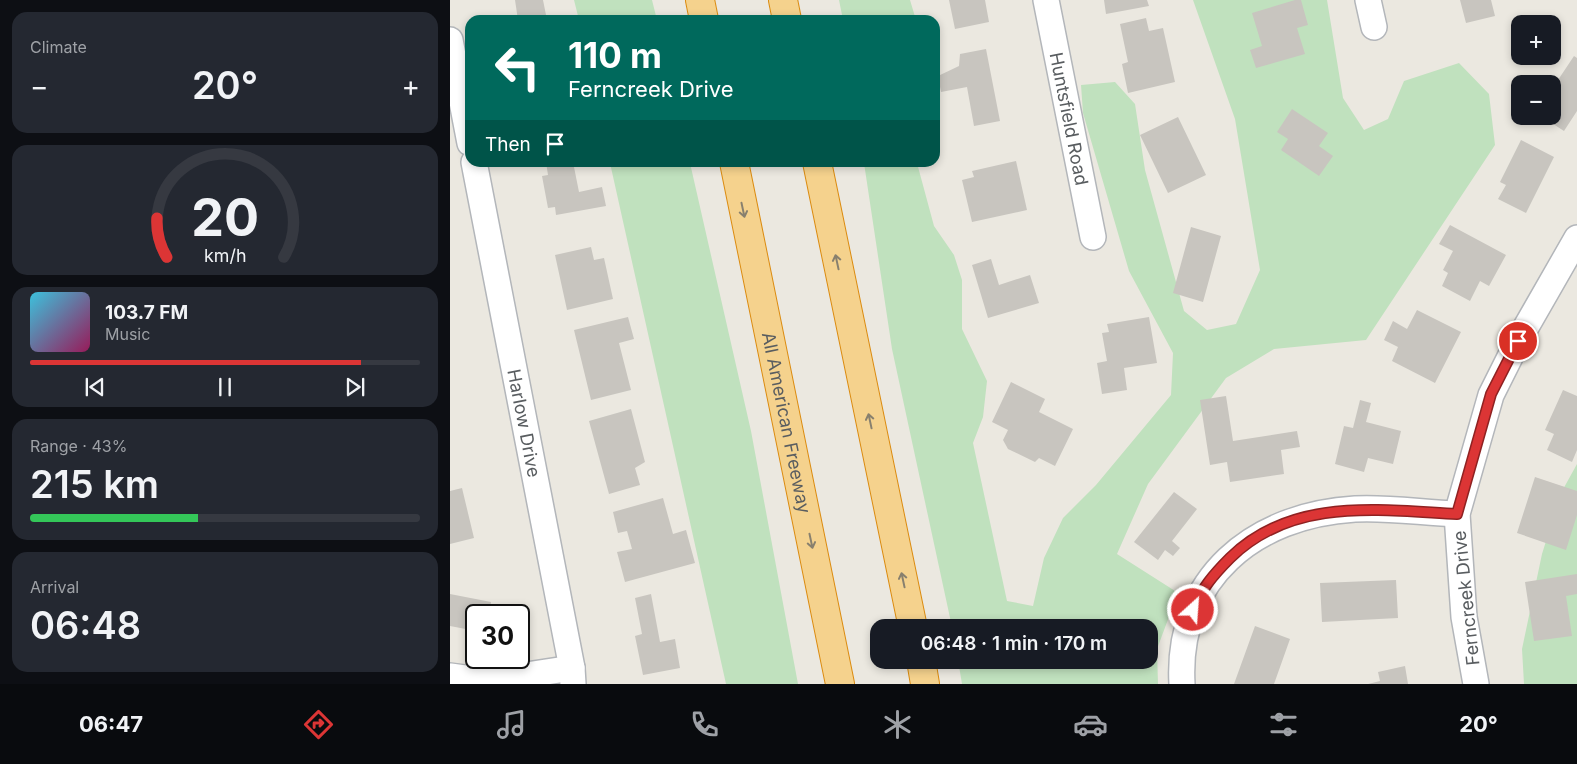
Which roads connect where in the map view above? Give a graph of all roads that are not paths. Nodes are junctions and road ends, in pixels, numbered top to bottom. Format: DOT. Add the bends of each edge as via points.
graph roads {
  1 [pos="700,0"];
  2 [pos="783,0"];
  3 [pos="1046,0"];
  4 [pos="1368,0"];
  5 [pos="703,15"];
  6 [pos="786,15"];
  7 [pos="1374,27"];
  8 [pos="450,40"];
  9 [pos="465,117"];
  10 [pos="475,167"];
  11 [pos="735,167"];
  12 [pos="818,167"];
  13 [pos="1093,237"];
  14 [pos="1577,238"];
  15 [pos="1457,514"];
  16 [pos="911,619"];
  17 [pos="922,669"];
  18 [pos="450,676"];
  19 [pos="572,676"];
  20 [pos="840,684"];
  21 [pos="925,684"];
  22 [pos="1182,684"];
  23 [pos="1476,684"];
  1 -- 5 [label="highway"];
  2 -- 6 [label="highway"];
  3 -- 13 [label="street, Huntsfield Road"];
  4 -- 7 [label="street"];
  8 -- 9 [label="street"];
  10 -- 19 [label="street, Harlow Drive"];
  11 -- 20 [label="highway, All American Freeway, one-way"];
  16 -- 12 [label="highway, one-way"];
  14 -- 15 [label="street, Ferncreek Drive" via="1491,394"];
  15 -- 22 [label="street" via="1355,509 1312,515 1276,526 1244,544 1213,575 1198,598 1184,636"];
  15 -- 23 [label="street, Ferncreek Drive" via="1464,617"];
  17 -- 21 [label="highway"];
  18 -- 19 [label="street" via="488,681"];
}
